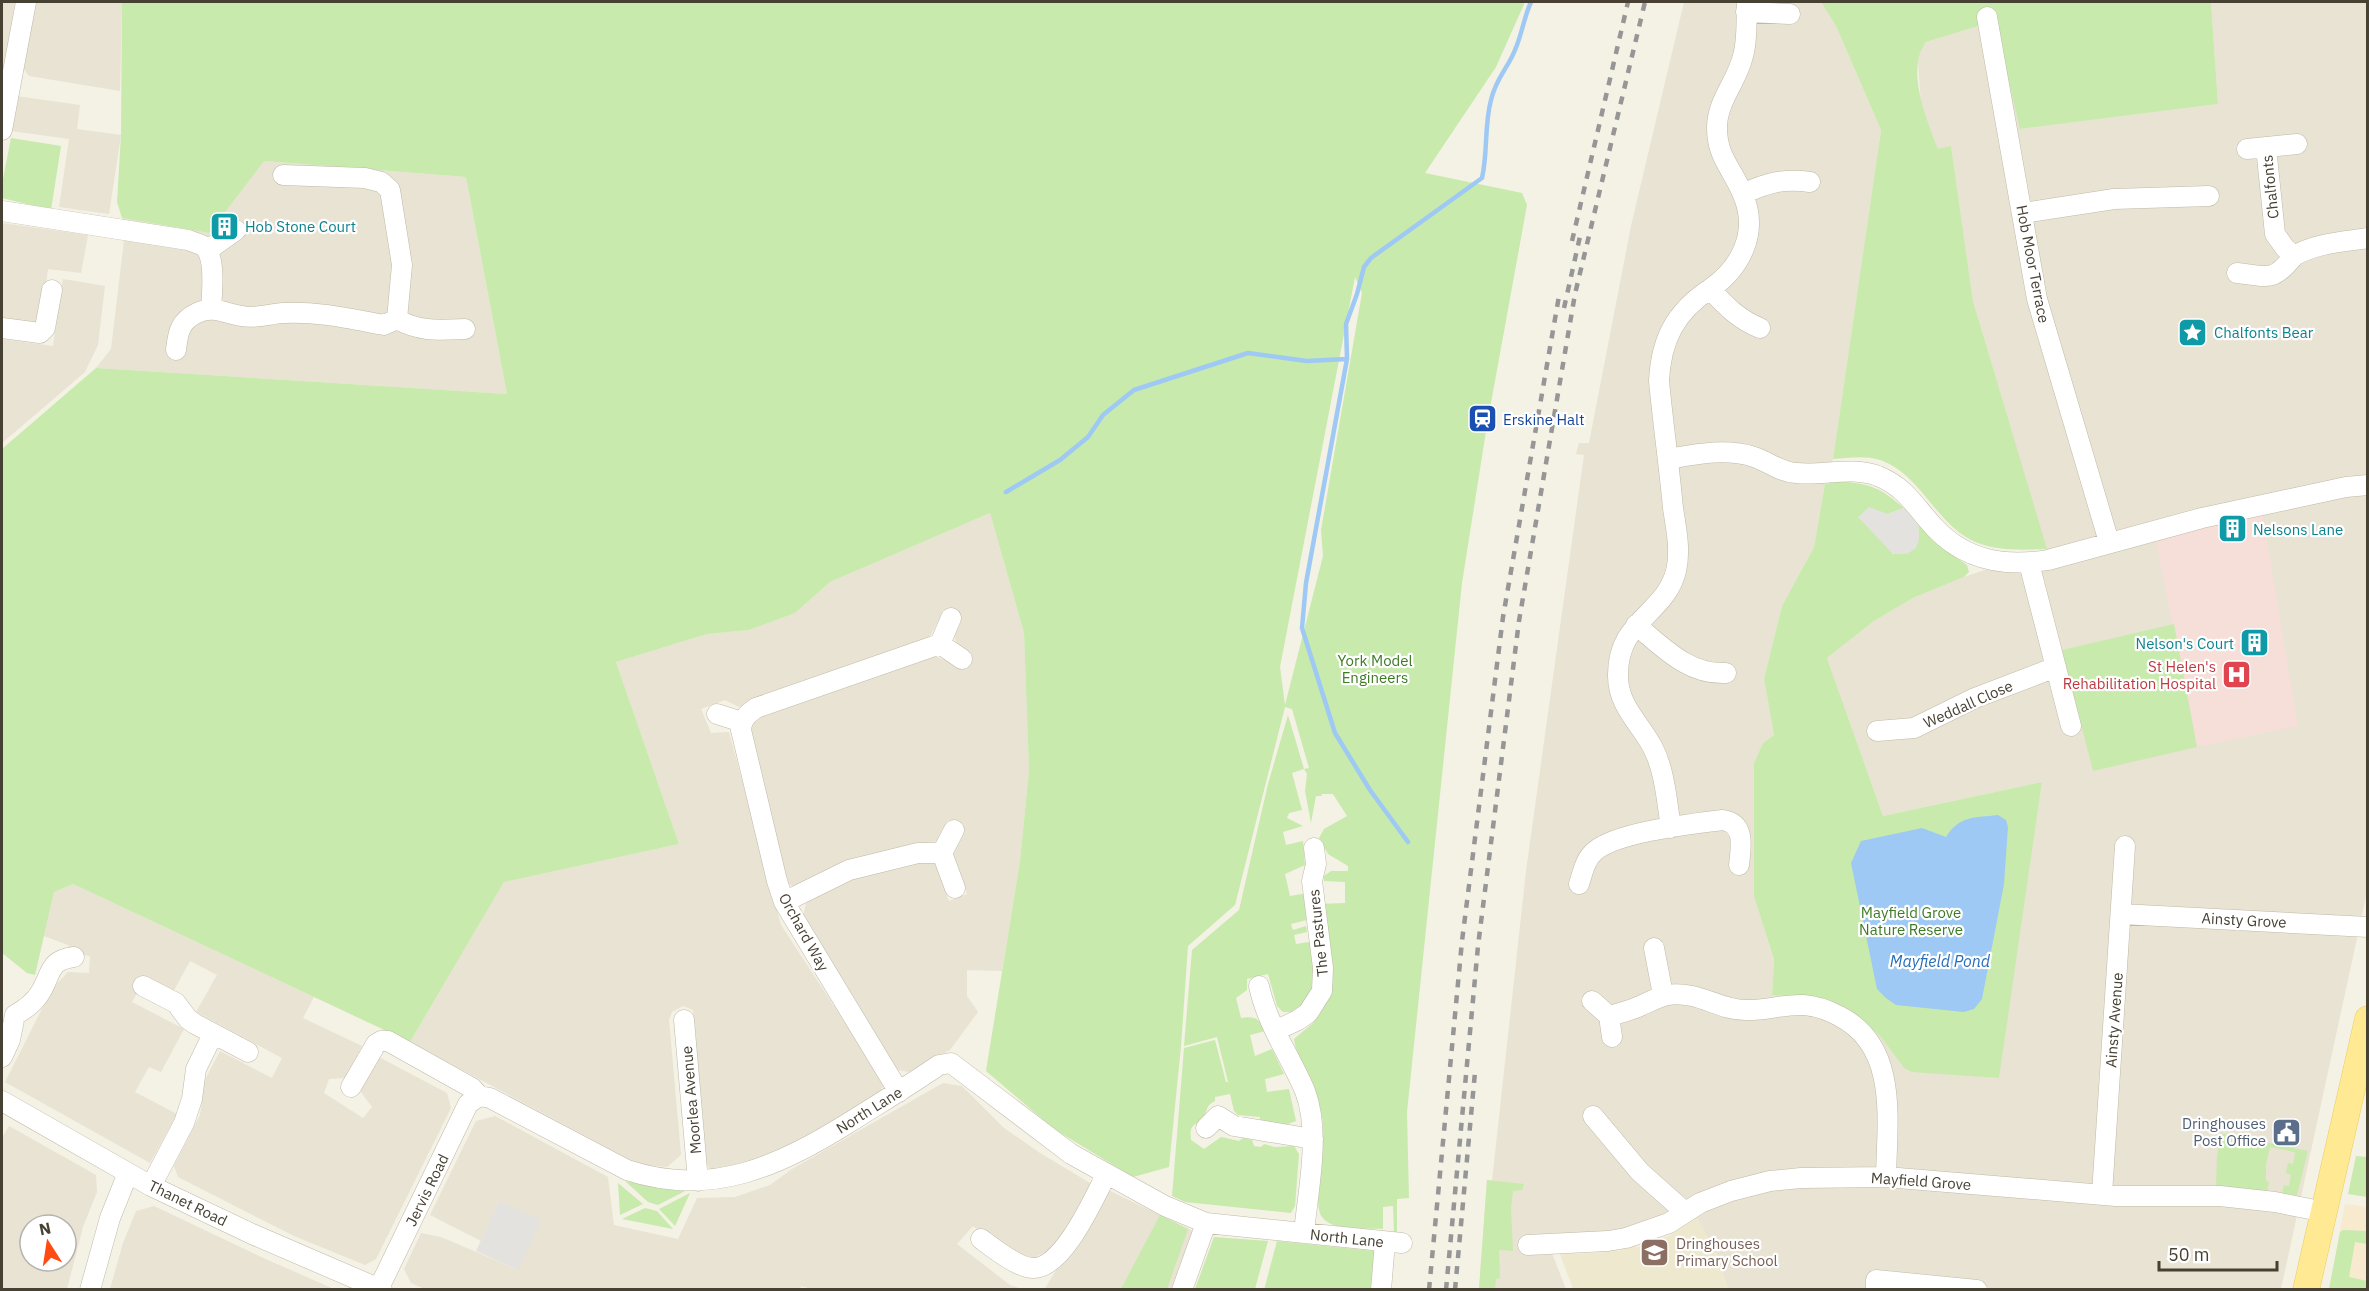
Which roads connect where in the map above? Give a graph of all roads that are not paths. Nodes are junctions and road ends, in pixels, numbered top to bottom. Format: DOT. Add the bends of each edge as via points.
graph roads {
  1 [pos="26,2"];
  2 [pos="1747,7"];
  3 [pos="1790,14"];
  4 [pos="1987,17"];
  5 [pos="2,126"];
  6 [pos="2297,144"];
  7 [pos="283,175"];
  8 [pos="1810,182"];
  9 [pos="1743,194"];
  10 [pos="2209,196"];
  11 [pos="2,211"];
  12 [pos="2023,213"];
  13 [pos="236,230"];
  14 [pos="2367,238"];
  15 [pos="208,250"];
  16 [pos="2294,256"];
  17 [pos="2237,273"];
  18 [pos="1710,289"];
  19 [pos="52,290"];
  20 [pos="211,309"];
  21 [pos="397,319"];
  22 [pos="2,328"];
  23 [pos="1760,328"];
  24 [pos="465,329"];
  25 [pos="176,350"];
  26 [pos="1668,459"];
  27 [pos="2367,485"];
  28 [pos="2109,542"];
  29 [pos="2029,563"];
  30 [pos="951,618"];
  31 [pos="1636,624"];
  32 [pos="940,644"];
  33 [pos="962,659"];
  34 [pos="2056,667"];
  35 [pos="1726,673"];
  36 [pos="717,714"];
  37 [pos="742,722"];
  38 [pos="2071,726"];
  39 [pos="1877,731"];
  40 [pos="1671,828"];
  41 [pos="954,830"];
  42 [pos="2125,846"];
  43 [pos="1314,848"];
  44 [pos="942,853"];
  45 [pos="1739,865"];
  46 [pos="1579,884"];
  47 [pos="955,888"];
  48 [pos="784,902"];
  49 [pos="2121,914"];
  50 [pos="2367,927"];
  51 [pos="1654,948"];
  52 [pos="74,957"];
  53 [pos="143,986"];
  54 [pos="1663,995"];
  55 [pos="1257,998"];
  56 [pos="1592,1001"];
  57 [pos="1609,1016"];
  58 [pos="2367,1019"];
  59 [pos="684,1020"];
  60 [pos="1275,1031"];
  61 [pos="213,1034"];
  62 [pos="1612,1037"];
  63 [pos="248,1052"];
  64 [pos="2,1057"];
  65 [pos="351,1087"];
  66 [pos="899,1092"];
  67 [pos="479,1096"];
  68 [pos="2,1101"];
  69 [pos="1593,1116"];
  70 [pos="1206,1128"];
  71 [pos="1313,1139"];
  72 [pos="128,1173"];
  73 [pos="1106,1175"];
  74 [pos="1886,1177"];
  75 [pos="698,1181"];
  76 [pos="151,1186"];
  77 [pos="2102,1194"];
  78 [pos="1685,1212"];
  79 [pos="2325,1212"];
  80 [pos="1206,1223"];
  81 [pos="1304,1233"];
  82 [pos="981,1239"];
  83 [pos="1528,1245"];
  84 [pos="381,1289"];
  85 [pos="90,1290"];
  86 [pos="1182,1290"];
  87 [pos="1381,1290"];
  88 [pos="1876,1290"];
  89 [pos="1977,1290"];
  90 [pos="2306,1290"];
  1 -- 5 [label="street"];
  2 -- 3 [label="street"];
  2 -- 9 [label="street" via="1744,55 1718,110 1717,128 1718,147"];
  4 -- 12 [label="street, Hob Moor Terrace"];
  6 -- 16 [label="street, Chalfonts" via="2256,148 2275,234"];
  7 -- 21 [label="street" via="365,178 381,182 390,190 402,265"];
  8 -- 9 [label="street" via="1780,180"];
  9 -- 18 [label="street" via="1749,216 1744,250 1724,279"];
  10 -- 12 [label="street" via="2114,199"];
  11 -- 15 [label="street" via="188,240"];
  12 -- 28 [label="street, Hob Moor Terrace" via="2037,299"];
  13 -- 15 [label="street"];
  14 -- 16 [label="street" via="2320,245"];
  15 -- 20 [label="street"];
  16 -- 17 [label="street" via="2281,273 2271,276"];
  18 -- 23 [label="street" via="1733,313"];
  18 -- 26 [label="street" via="1684,309 1663,348 1659,381"];
  19 -- 22 [label="street" via="45,328 40,333"];
  20 -- 21 [label="street" via="242,316 284,313 354,318 384,325"];
  20 -- 25 [label="street" via="186,320 178,331"];
  21 -- 24 [label="street" via="426,330"];
  26 -- 29 [label="street" via="1737,453 1793,473 1859,471 1878,476 1910,497 1934,527 1962,548 1982,559"];
  26 -- 31 [label="street" via="1677,539 1676,571 1664,595"];
  27 -- 28 [label="street" via="2212,516"];
  28 -- 29 [label="street"];
  29 -- 34 [label="street"];
  30 -- 32 [label="street"];
  31 -- 35 [label="street" via="1675,658 1709,674"];
  31 -- 40 [label="street" via="1623,644 1619,691 1654,749"];
  32 -- 33 [label="street"];
  32 -- 37 [label="street" via="756,708"];
  34 -- 38 [label="street"];
  34 -- 39 [label="street, Weddall Close" via="1975,698 1914,728"];
  36 -- 37 [label="street"];
  37 -- 48 [label="street, Orchard Way" via="742,742"];
  40 -- 45 [label="street" via="1729,821 1741,836"];
  40 -- 46 [label="street" via="1601,837"];
  41 -- 44 [label="street"];
  42 -- 49 [label="street, Ainsty Avenue"];
  43 -- 60 [label="street, The Pastures" via="1312,881 1323,968 1322,991 1308,1013"];
  44 -- 47 [label="street"];
  44 -- 48 [label="street" via="918,853 849,870"];
  48 -- 66 [label="street, Orchard Way"];
  49 -- 50 [label="street, Ainsty Grove"];
  49 -- 77 [label="street, Ainsty Avenue"];
  51 -- 54 [label="street"];
  52 -- 64 [label="street" via="53,966 33,1003 15,1015"];
  53 -- 61 [label="street" via="176,1003 188,1019"];
  54 -- 57 [label="street"];
  54 -- 74 [label="street" via="1690,996 1736,1010 1806,1005 1827,1010 1858,1029 1869,1042 1884,1076"];
  55 -- 60 [label="street"];
  56 -- 57 [label="street"];
  57 -- 62 [label="street"];
  58 -- 79 [label="main road"];
  59 -- 75 [label="street, Moorlea Avenue"];
  60 -- 71 [label="street" via="1305,1092"];
  61 -- 63 [label="street"];
  61 -- 76 [label="street" via="196,1069 184,1123"];
  65 -- 67 [label="street, North Lane" via="376,1044 388,1041 472,1088"];
  66 -- 73 [label="street, North Lane" via="939,1065 951,1063 1048,1138"];
  66 -- 75 [label="street, North Lane" via="783,1160 733,1177"];
  67 -- 75 [label="street, North Lane" via="490,1098 627,1170"];
  67 -- 84 [label="street, Jervis Road" via="468,1104"];
  68 -- 72 [label="street, Thanet Road"];
  69 -- 78 [label="street" via="1640,1172"];
  70 -- 71 [label="street" via="1218,1116 1234,1126"];
  71 -- 81 [label="street"];
  72 -- 76 [label="street, Thanet Road"];
  72 -- 85 [label="street"];
  73 -- 80 [label="street, North Lane"];
  73 -- 82 [label="street" via="1084,1219 1047,1264 1022,1266"];
  74 -- 77 [label="street, Mayfield Grove"];
  74 -- 78 [label="street, Mayfield Grove" via="1770,1181 1715,1197"];
  76 -- 84 [label="street, Thanet Road"];
  77 -- 79 [label="street, Mayfield Grove" via="2220,1196"];
  78 -- 83 [label="street, Mayfield Grove" via="1669,1223 1626,1238"];
  79 -- 90 [label="main road"];
  80 -- 81 [label="street, North Lane"];
  80 -- 86 [label="street"];
  81 -- 87 [label="street, North Lane" via="1394,1242"];
  88 -- 89 [label="street" via="1876,1280"];
}
